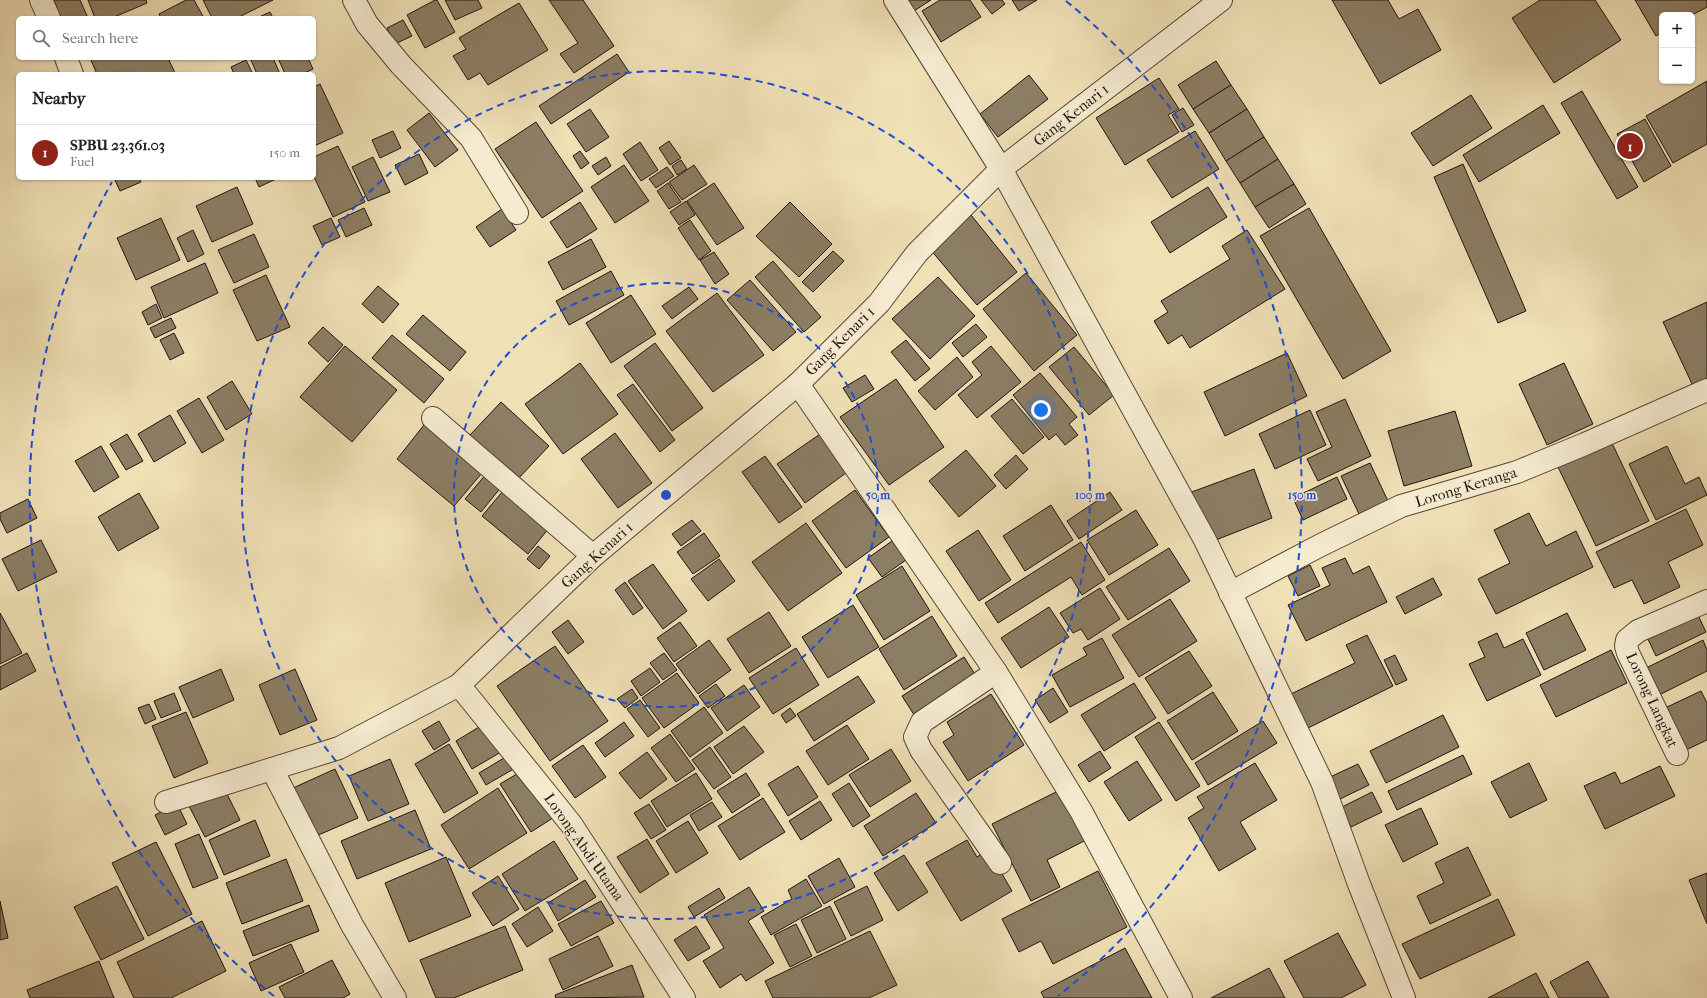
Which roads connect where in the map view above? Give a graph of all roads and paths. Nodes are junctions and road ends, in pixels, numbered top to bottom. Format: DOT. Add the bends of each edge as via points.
graph roads {
  1 [pos="41,0"];
  2 [pos="354,0"];
  3 [pos="895,0"];
  4 [pos="1221,0"];
  5 [pos="48,16"];
  6 [pos="67,60"];
  7 [pos="71,72"];
  8 [pos="1001,169"];
  9 [pos="518,213"];
  10 [pos="798,384"];
  11 [pos="1707,390"];
  12 [pos="433,418"];
  13 [pos="593,556"];
  14 [pos="1230,593"];
  15 [pos="1707,601"];
  16 [pos="996,672"];
  17 [pos="459,684"];
  18 [pos="1677,754"];
  19 [pos="272,769"];
  20 [pos="166,802"];
  21 [pos="1000,863"];
  22 [pos="395,998"];
  23 [pos="684,998"];
  24 [pos="1181,998"];
  25 [pos="1404,998"];
  1 -- 5 [label="street"];
  2 -- 9 [label="street" via="367,24 400,65 471,138"];
  3 -- 8 [label="street"];
  4 -- 8 [label="street, Gang Kenari 1"];
  6 -- 7 [label="street"];
  8 -- 10 [label="street, Gang Kenari 1" via="917,253 879,303"];
  8 -- 14 [label="street" via="1205,540"];
  10 -- 13 [label="street, Gang Kenari 1"];
  10 -- 16 [label="street"];
  11 -- 14 [label="street, Lorong Keranga" via="1517,472 1401,506"];
  12 -- 13 [label="street"];
  13 -- 17 [label="street, Gang Kenari 1"];
  14 -- 25 [label="street" via="1322,782"];
  15 -- 18 [label="street, Lorong Langkat" via="1638,631 1627,640 1628,653"];
  16 -- 21 [label="street" via="922,722 916,737 921,750"];
  16 -- 24 [label="street" via="1081,811"];
  17 -- 19 [label="street, Gang Kenari 1" via="339,748"];
  17 -- 23 [label="street, Lorong Abdi Utama" via="571,824"];
  19 -- 20 [label="street, Gang Kenari 1"];
  19 -- 22 [label="street" via="352,925"];
}
